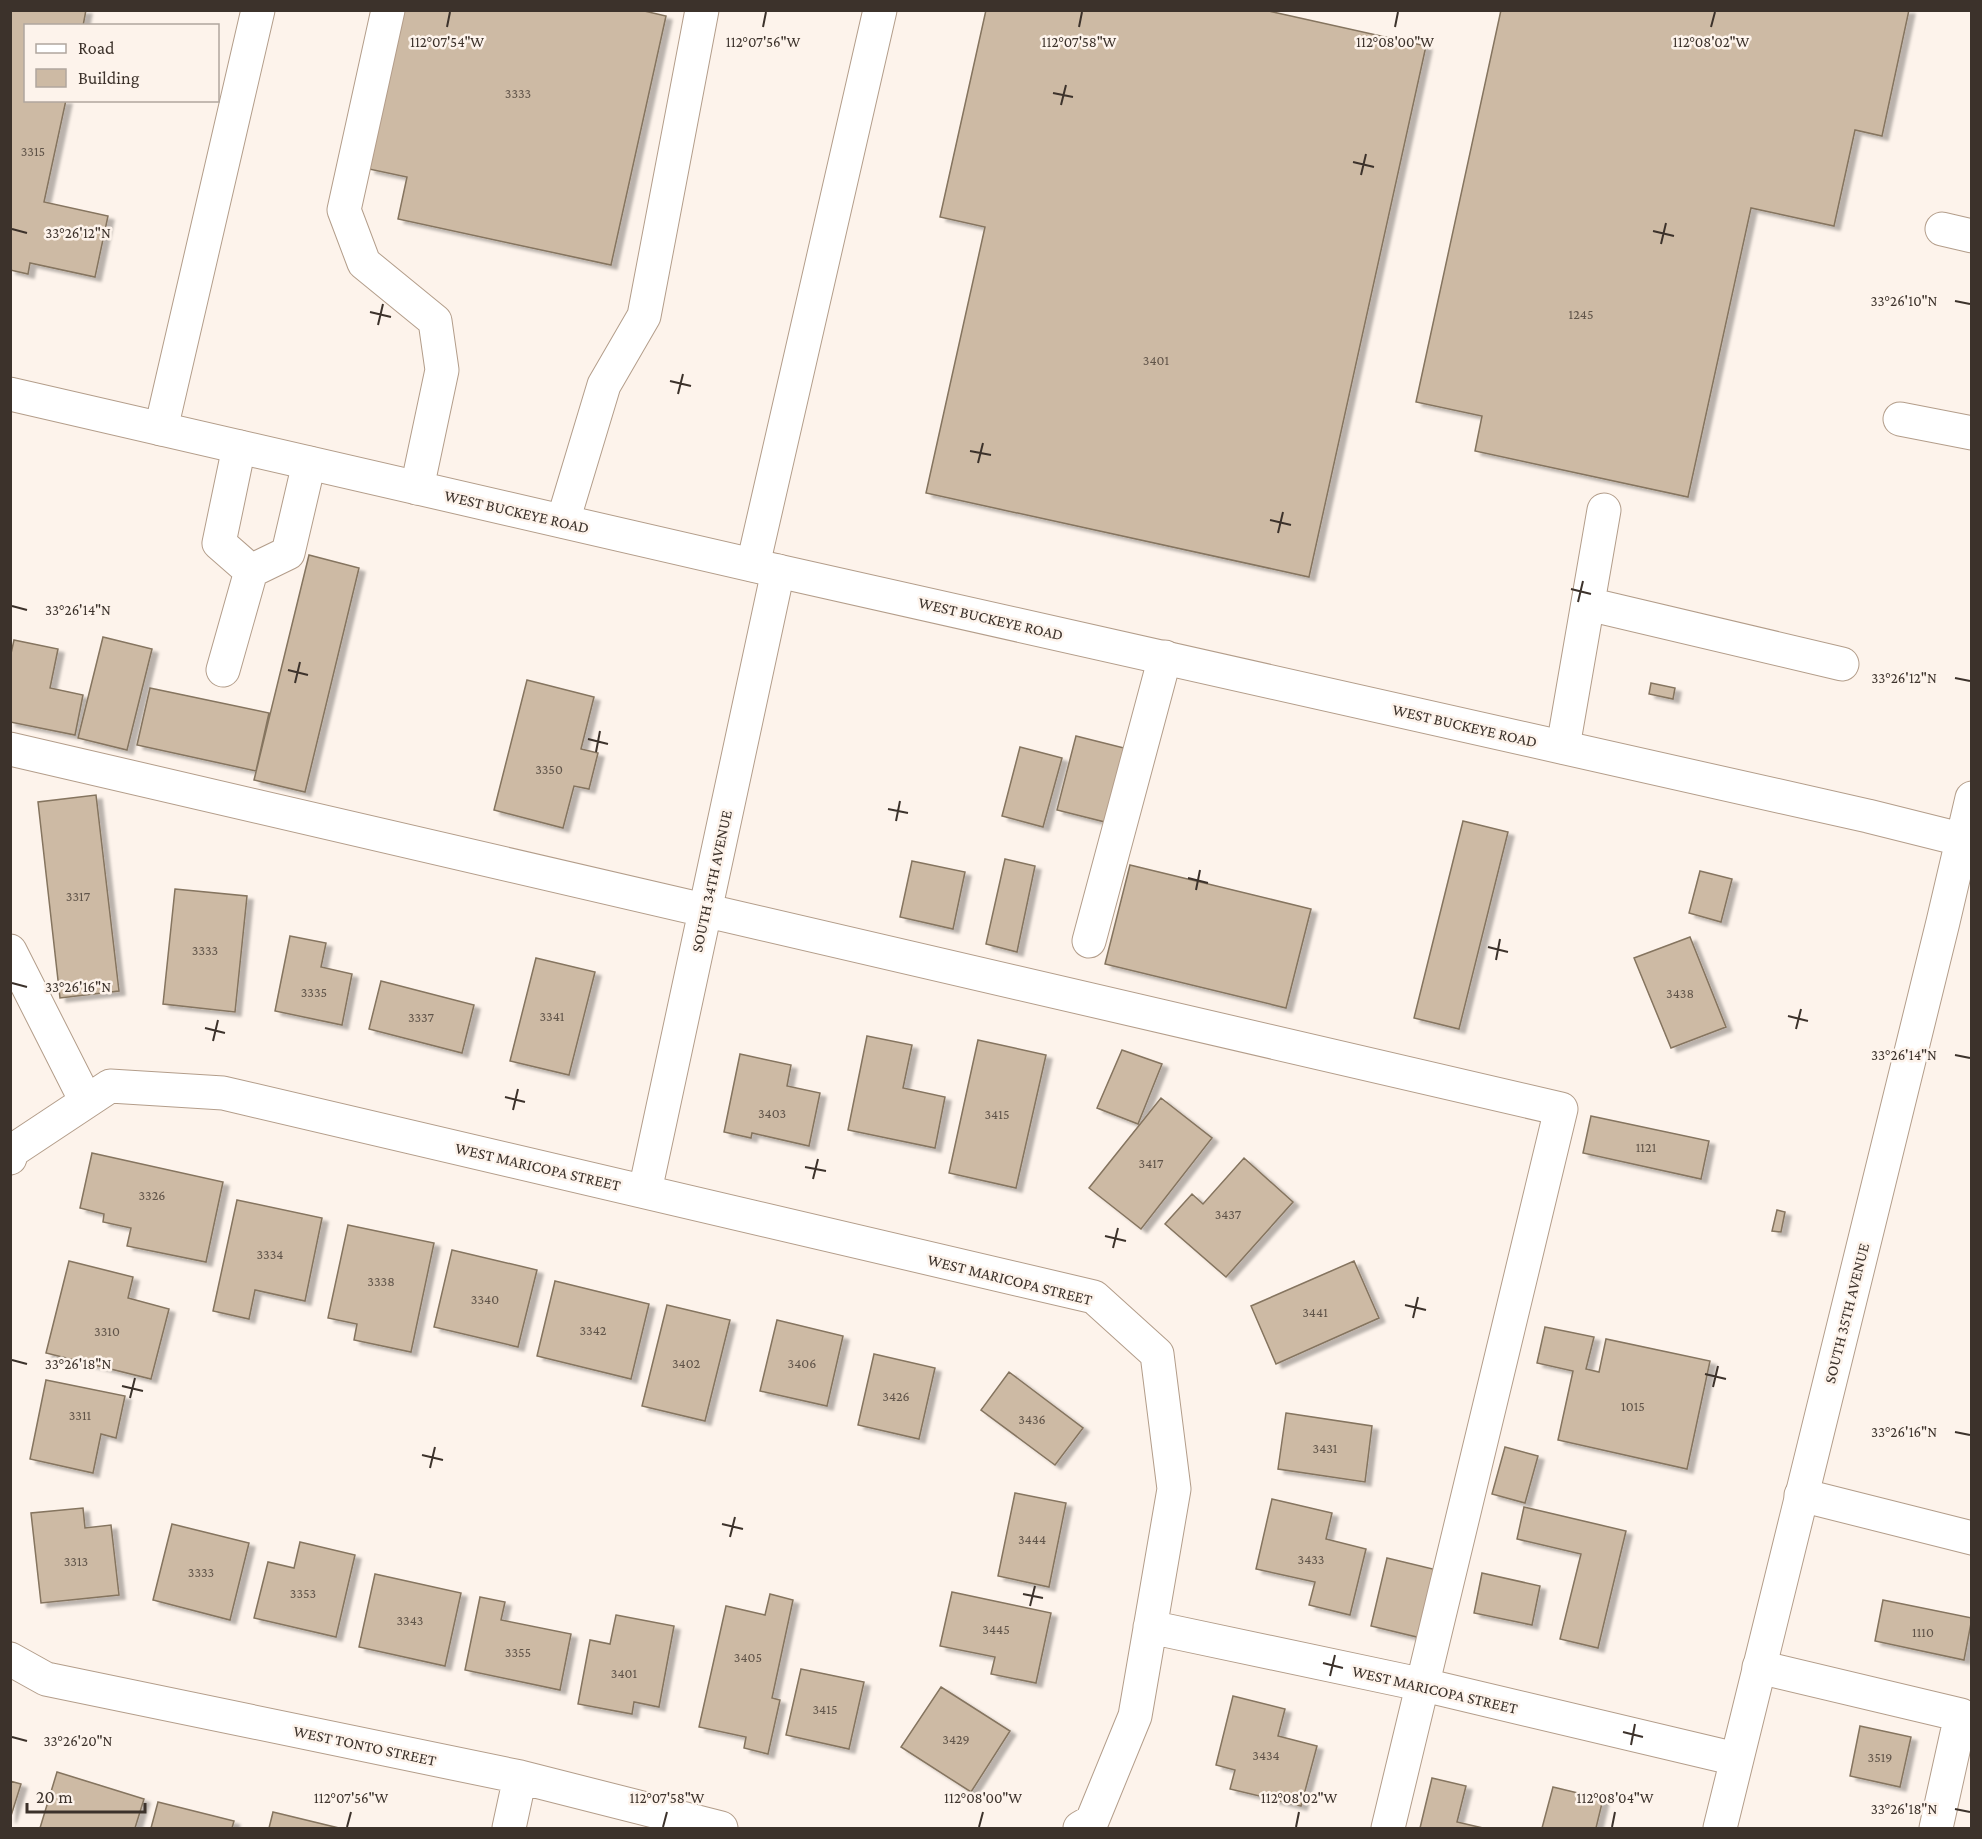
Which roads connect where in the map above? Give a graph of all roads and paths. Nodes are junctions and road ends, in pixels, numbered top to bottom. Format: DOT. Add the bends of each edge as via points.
graph roads {
  1 [pos="258,10"];
  2 [pos="388,10"];
  3 [pos="702,10"];
  4 [pos="880,10"];
  5 [pos="10,394"];
  6 [pos="1900,418"];
  7 [pos="161,429"];
  8 [pos="1971,434"];
  9 [pos="238,447"];
  10 [pos="309,462"];
  11 [pos="417,488"];
  12 [pos="1604,510"];
  13 [pos="563,521"];
  14 [pos="765,568"];
  15 [pos="251,571"];
  16 [pos="1588,604"];
  17 [pos="1165,657"];
  18 [pos="1842,664"];
  19 [pos="223,670"];
  20 [pos="1563,747"];
  21 [pos="10,748"];
  22 [pos="1971,798"];
  23 [pos="1967,841"];
  24 [pos="705,909"];
  25 [pos="1089,941"];
  26 [pos="10,951"];
  27 [pos="86,1101"];
  28 [pos="10,1158"];
  29 [pos="645,1191"];
  30 [pos="1801,1495"];
  31 [pos="1971,1538"];
  32 [pos="1150,1627"];
  33 [pos="10,1659"];
  34 [pos="1759,1667"];
  35 [pos="1424,1685"];
  36 [pos="1736,1759"];
  37 [pos="520,1777"];
  38 [pos="509,1828"];
  39 [pos="721,1828"];
  40 [pos="1080,1828"];
  41 [pos="1388,1828"];
  42 [pos="1720,1828"];
  43 [pos="1936,1828"];
  1 -- 7 [label="street"];
  2 -- 11 [label="street" via="344,210 364,263 435,321 442,370"];
  3 -- 13 [label="street" via="644,316 604,385"];
  4 -- 14 [label="street, SOUTH 34TH AVENUE"];
  5 -- 7 [label="street, WEST BUCKEYE ROAD"];
  6 -- 8 [label="street"];
  7 -- 9 [label="street, WEST BUCKEYE ROAD"];
  9 -- 10 [label="street, WEST BUCKEYE ROAD"];
  9 -- 15 [label="street" via="219,543"];
  10 -- 11 [label="street, WEST BUCKEYE ROAD"];
  10 -- 15 [label="street" via="288,553"];
  11 -- 13 [label="street, WEST BUCKEYE ROAD"];
  12 -- 16 [label="street"];
  13 -- 14 [label="street, WEST BUCKEYE ROAD"];
  14 -- 17 [label="street, WEST BUCKEYE ROAD"];
  14 -- 24 [label="street, SOUTH 34TH AVENUE"];
  15 -- 19 [label="street"];
  16 -- 18 [label="street"];
  16 -- 20 [label="street"];
  17 -- 20 [label="street, WEST BUCKEYE ROAD"];
  17 -- 25 [label="street"];
  20 -- 23 [label="street, WEST BUCKEYE ROAD"];
  21 -- 24 [label="street"];
  22 -- 23 [label="street, SOUTH 35TH AVENUE"];
  23 -- 30 [label="street, SOUTH 35TH AVENUE"];
  24 -- 29 [label="street, SOUTH 34TH AVENUE"];
  24 -- 35 [label="street" via="1562,1109"];
  26 -- 27 [label="street"];
  27 -- 28 [label="street, WEST MARICOPA STREET" via="12,1151"];
  27 -- 29 [label="street, WEST MARICOPA STREET" via="110,1086 223,1093"];
  29 -- 32 [label="street, WEST MARICOPA STREET" via="1094,1297 1157,1354 1174,1489"];
  30 -- 31 [label="street"];
  30 -- 34 [label="street, SOUTH 35TH AVENUE"];
  32 -- 35 [label="street, WEST MARICOPA STREET"];
  32 -- 40 [label="street" via="1135,1716 1092,1821"];
  33 -- 37 [label="street, WEST TONTO STREET" via="46,1679"];
  34 -- 36 [label="street, SOUTH 35TH AVENUE"];
  34 -- 43 [label="street" via="1961,1715"];
  35 -- 36 [label="street, WEST MARICOPA STREET"];
  35 -- 41 [label="street"];
  36 -- 42 [label="street, SOUTH 35TH AVENUE"];
  37 -- 38 [label="street"];
  37 -- 39 [label="street, WEST TONTO STREET"];
}
